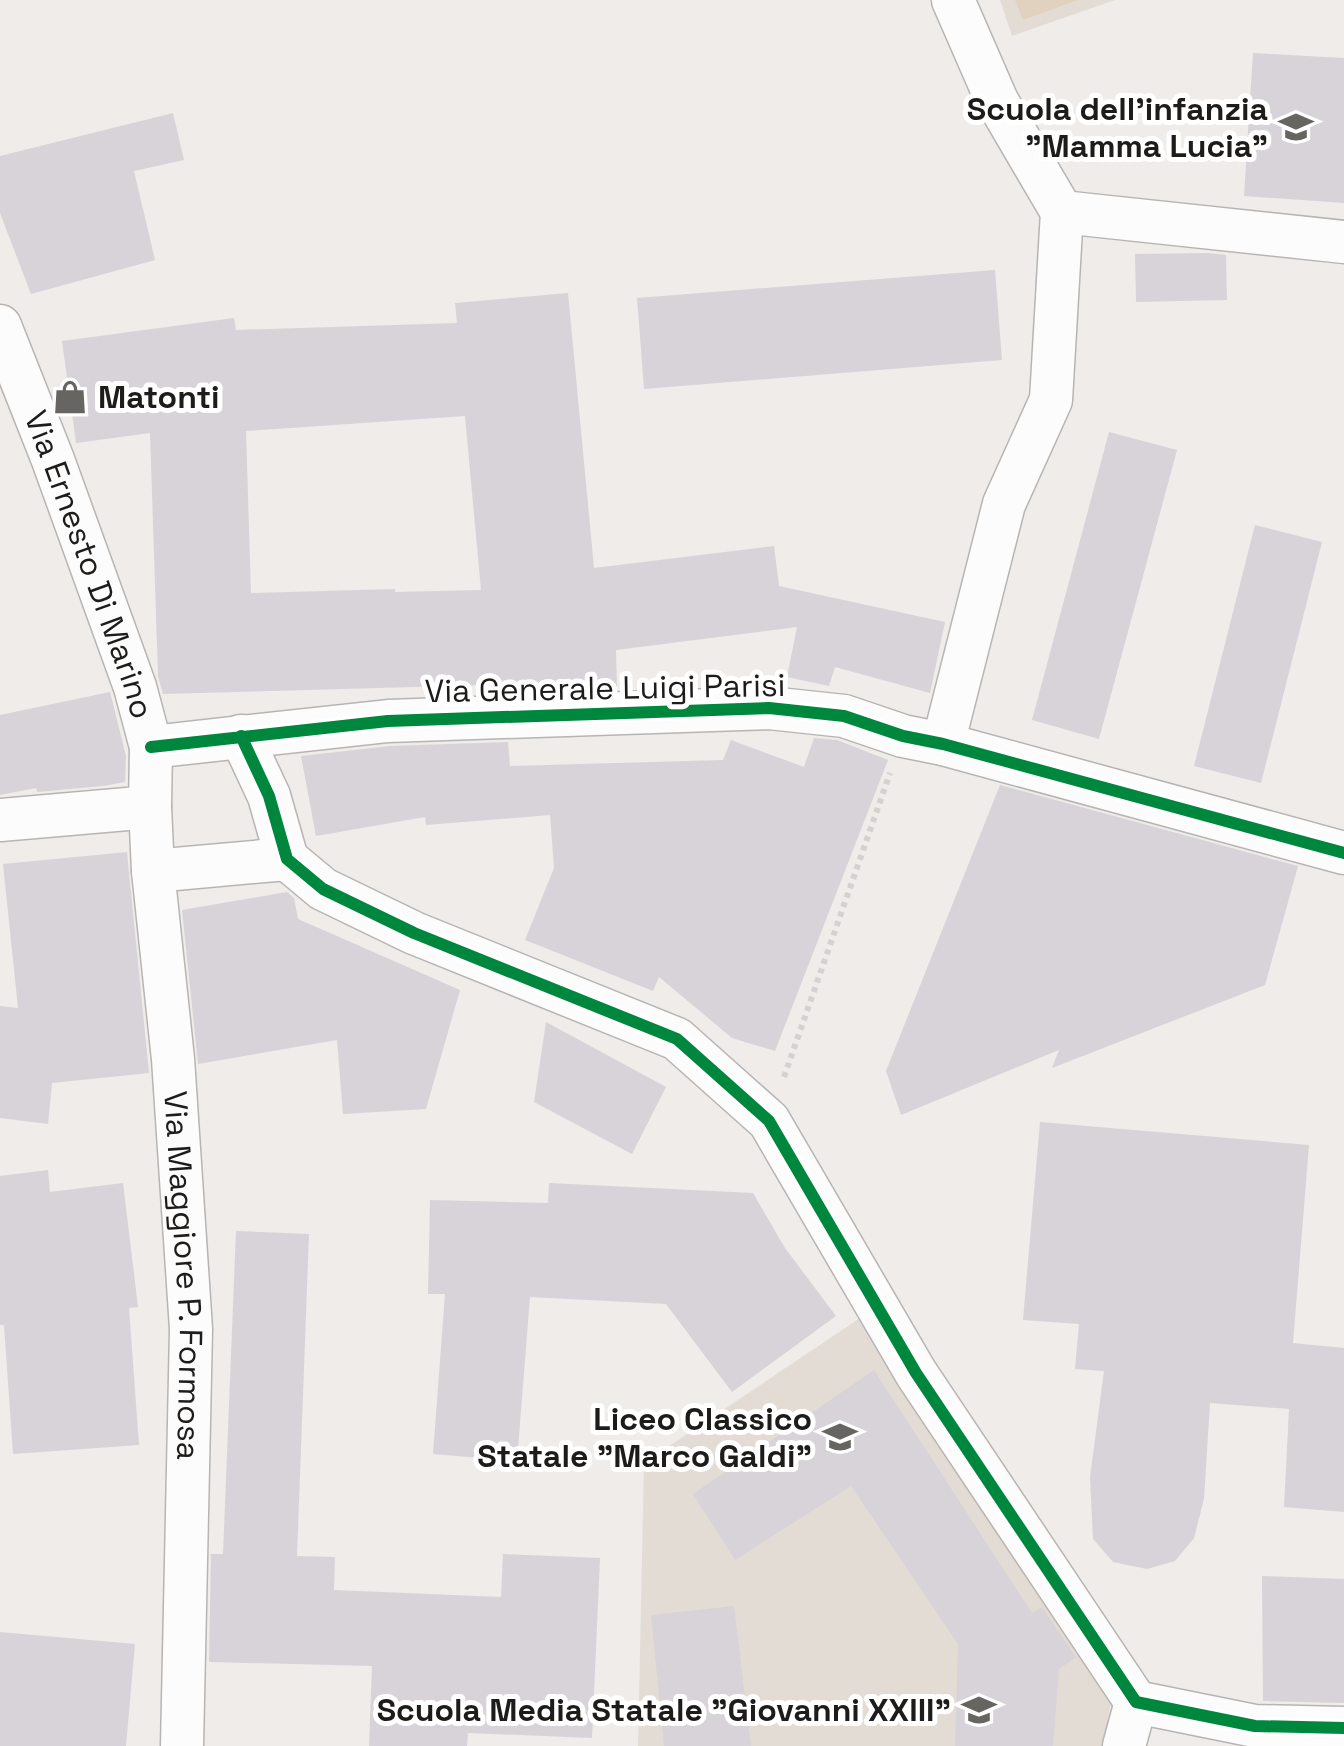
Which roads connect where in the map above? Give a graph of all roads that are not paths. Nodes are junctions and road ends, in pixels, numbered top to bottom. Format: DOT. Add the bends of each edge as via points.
graph roads {
  1 [pos="952,0"];
  2 [pos="1062,212"];
  3 [pos="1344,242"];
  4 [pos="0,326"];
  5 [pos="241,736"];
  6 [pos="923,740"];
  7 [pos="150,747"];
  8 [pos="150,807"];
  9 [pos="0,820"];
  10 [pos="1344,854"];
  11 [pos="286,860"];
  12 [pos="152,871"];
  13 [pos="1136,1702"];
  14 [pos="1344,1728"];
  15 [pos="182,1746"];
  16 [pos="1124,1746"];
  1 -- 2 [label="street" via="998,101"];
  2 -- 3 [label="street"];
  2 -- 6 [label="street" via="1051,400 1004,504"];
  4 -- 7 [label="street, Via Ernesto Di Marino" via="129,670"];
  5 -- 6 [label="street, Via Generale Luigi Parisi" via="388,721 769,708 844,716"];
  5 -- 7 [label="street, Via Generale Luigi Parisi"];
  5 -- 11 [label="street" via="269,796"];
  6 -- 10 [label="street, Via Generale Luigi Parisi"];
  7 -- 8 [label="street"];
  8 -- 9 [label="street"];
  8 -- 12 [label="street, Via Maggiore P. Formosa"];
  11 -- 12 [label="street"];
  11 -- 13 [label="street" via="322,889 414,932 678,1039 769,1121 916,1373"];
  12 -- 15 [label="street, Via Maggiore P. Formosa" via="173,1058 191,1329"];
  13 -- 14 [label="street" via="1256,1726"];
  13 -- 16 [label="street"];
}
